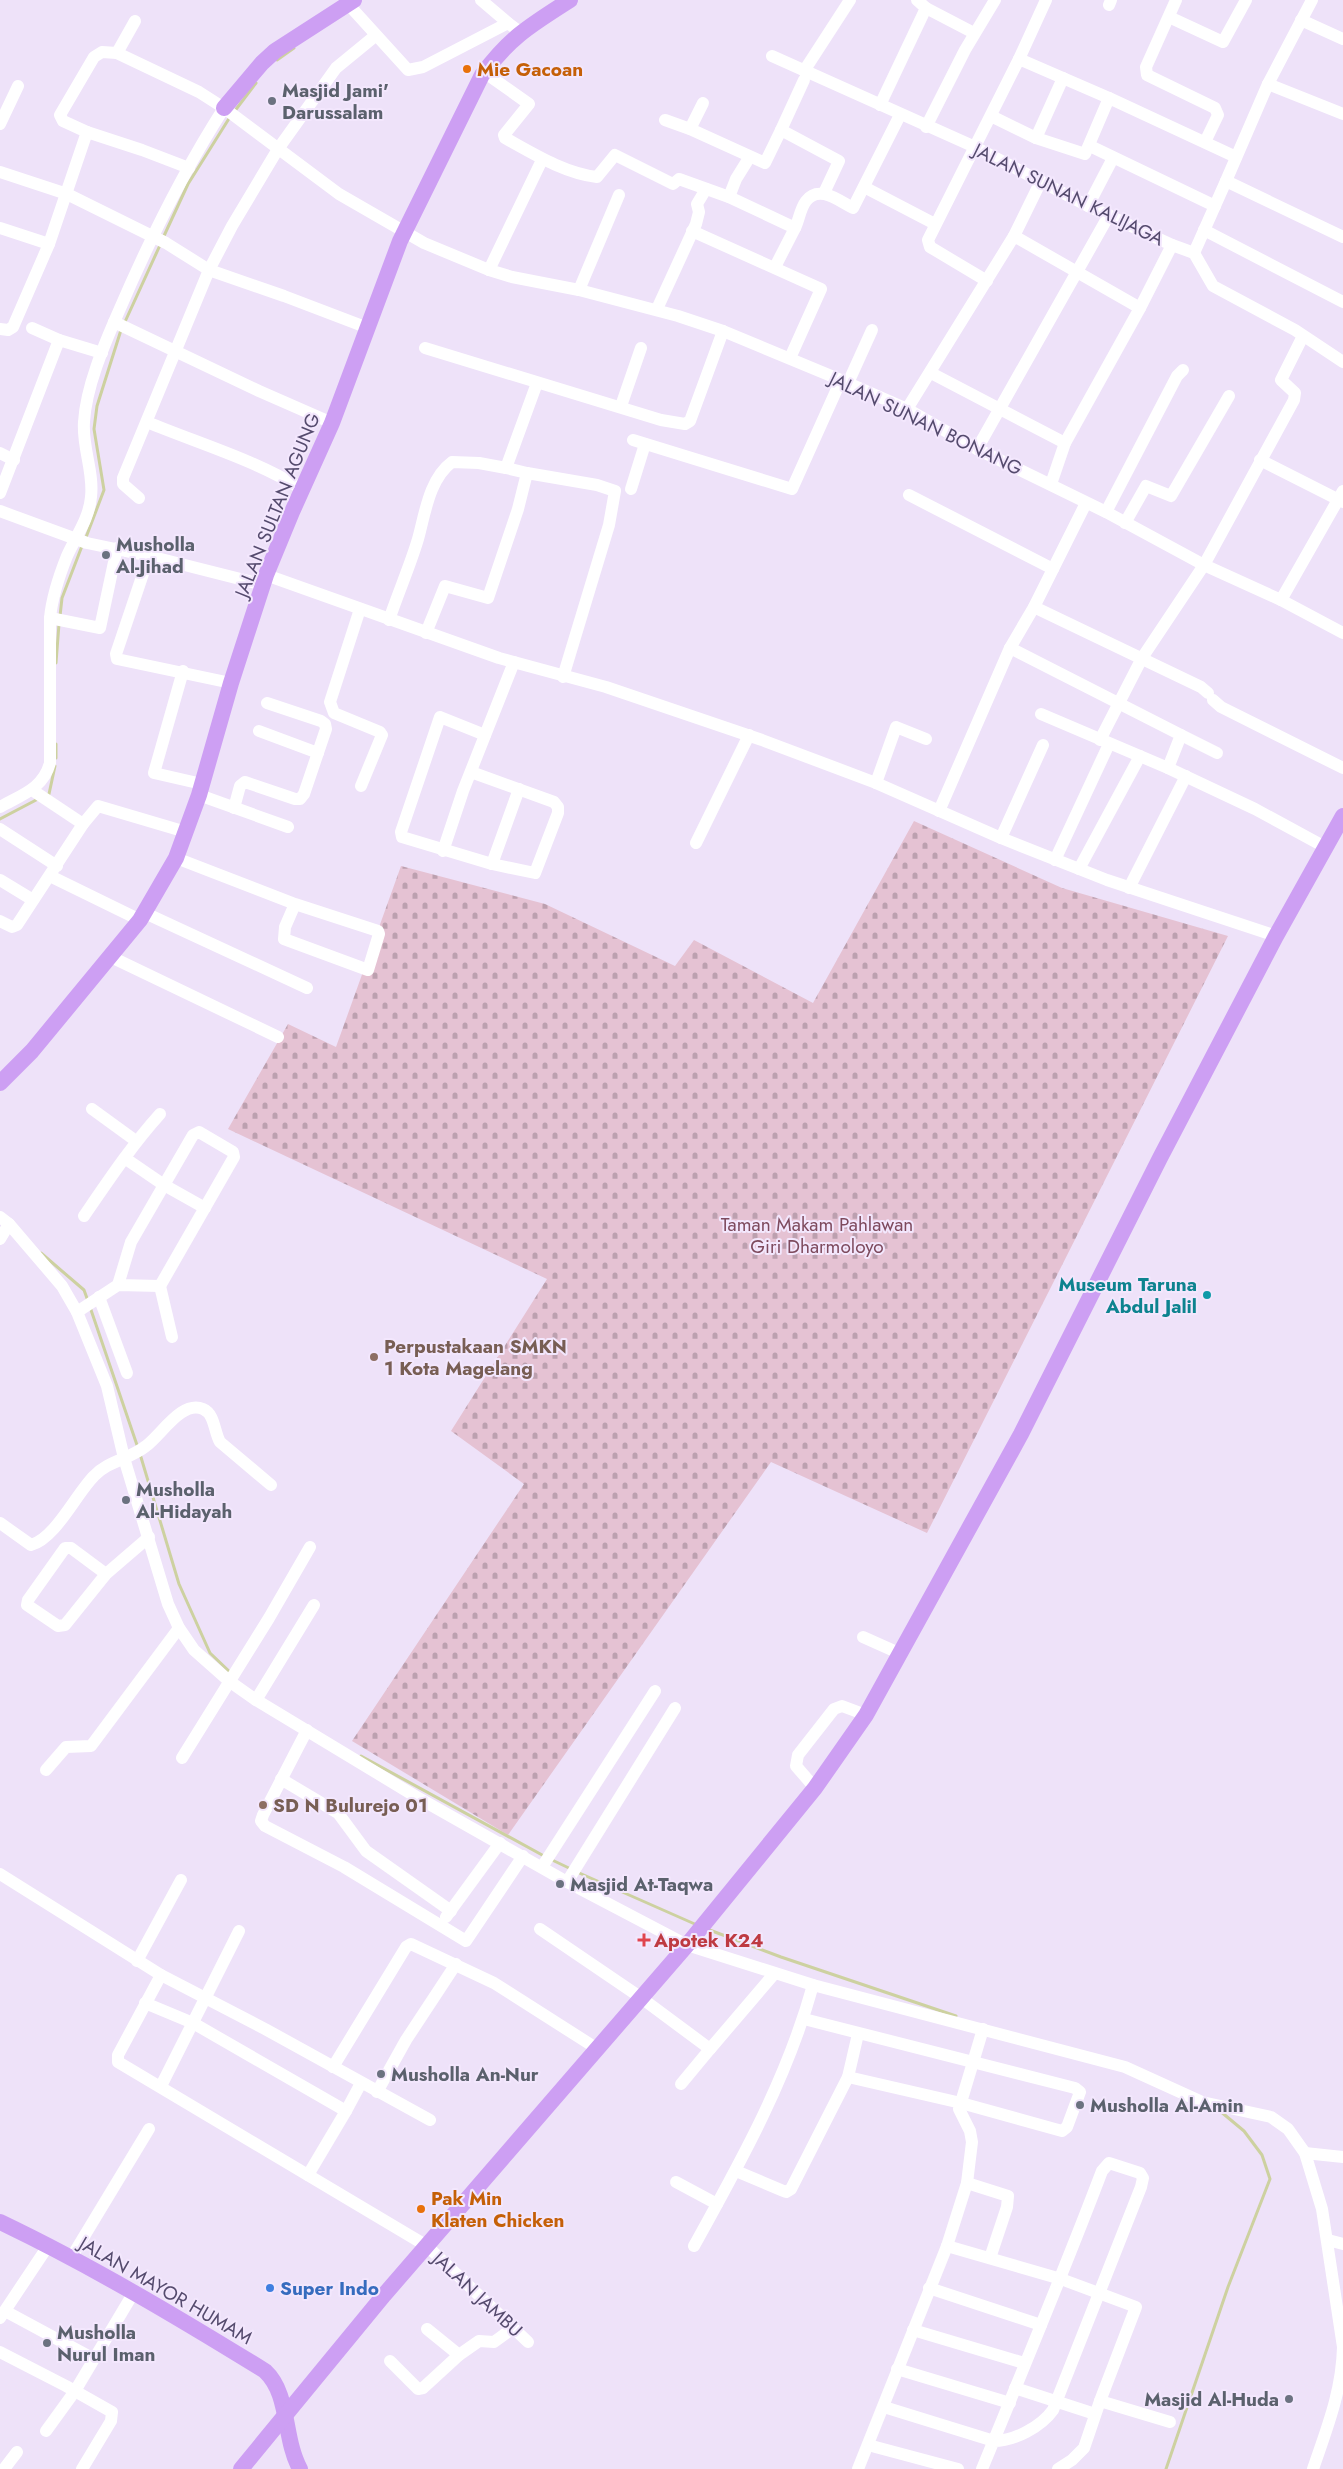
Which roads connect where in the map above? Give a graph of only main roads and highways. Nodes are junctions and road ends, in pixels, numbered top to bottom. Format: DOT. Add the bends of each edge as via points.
graph roads {
  1 [pos="570,0"];
  2 [pos="351,2"];
  3 [pos="228,112"];
  4 [pos="1343,816"];
  5 [pos="0,1083"];
  6 [pos="0,2222"];
  7 [pos="284,2418"];
  8 [pos="241,2469"];
  9 [pos="300,2469"];
  1 -- 5 [label="main road, JALAN SULTAN AGUNG" via="514,28 494,57 390,265 332,422 265,580 176,858 143,916 32,1051"];
  2 -- 3 [label="main road" via="275,51 262,63"];
  4 -- 7 [label="main road" via="1160,1158 1035,1406 866,1715 815,1788 693,1937"];
  6 -- 7 [label="main road, JALAN MAYOR HUMAM" via="134,2292 265,2371 273,2378 280,2393"];
  7 -- 8 [label="main road"];
  7 -- 9 [label="main road, JALAN MAYOR HUMAM" via="292,2452"];
}
